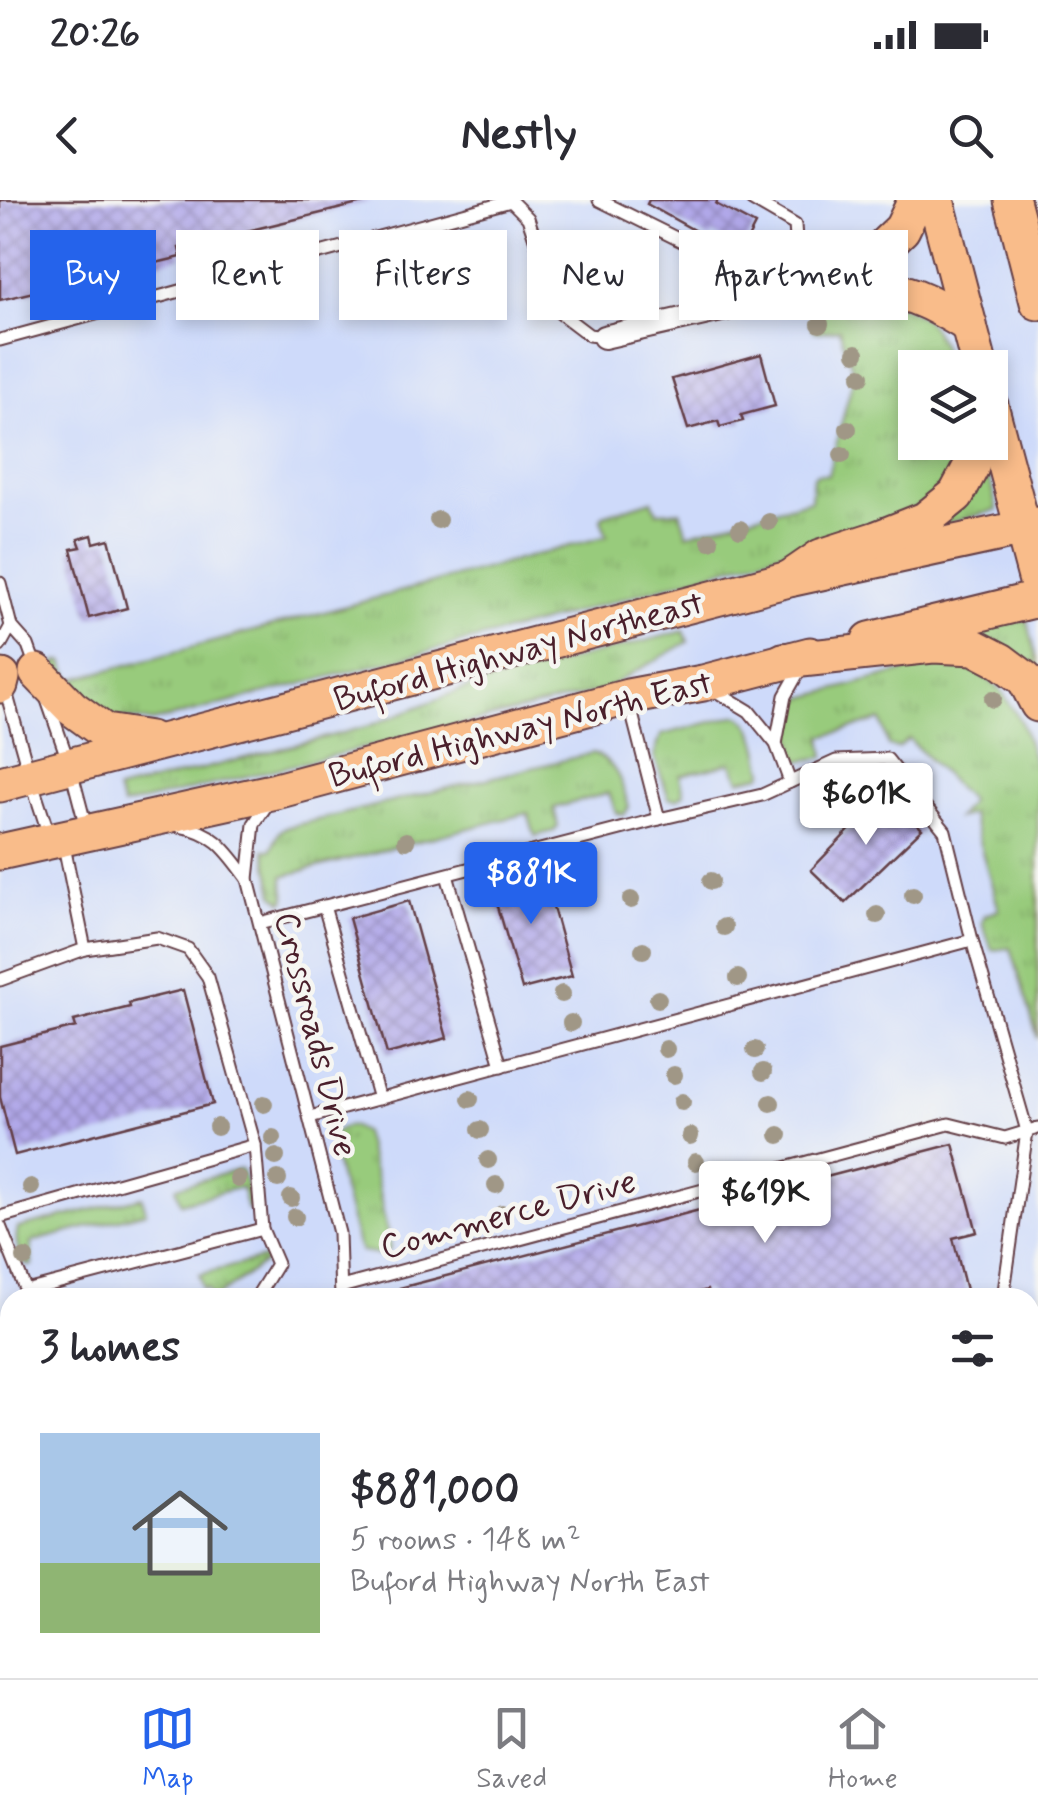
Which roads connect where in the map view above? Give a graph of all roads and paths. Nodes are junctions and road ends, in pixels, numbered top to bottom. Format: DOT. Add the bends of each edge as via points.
graph roads {
  1 [pos="600,200"];
  2 [pos="752,200"];
  3 [pos="1012,200"];
  4 [pos="922,201"];
  5 [pos="483,204"];
  6 [pos="796,230"];
  7 [pos="901,230"];
  8 [pos="679,240"];
  9 [pos="1032,250"];
  10 [pos="1038,286"];
  11 [pos="908,294"];
  12 [pos="1038,302"];
  13 [pos="956,317"];
  14 [pos="679,320"];
  15 [pos="604,337"];
  16 [pos="0,340"];
  17 [pos="957,350"];
  18 [pos="972,350"];
  19 [pos="972,460"];
  20 [pos="1008,460"];
  21 [pos="1030,527"];
  22 [pos="788,579"];
  23 [pos="0,583"];
  24 [pos="1038,585"];
  25 [pos="1038,599"];
  26 [pos="11,626"];
  27 [pos="795,660"];
  28 [pos="0,670"];
  29 [pos="38,672"];
  30 [pos="704,682"];
  31 [pos="628,697"];
  32 [pos="1038,704"];
  33 [pos="166,741"];
  34 [pos="776,744"];
  35 [pos="70,766"];
  36 [pos="15,781"];
  37 [pos="790,782"];
  38 [pos="276,791"];
  39 [pos="659,819"];
  40 [pos="148,820"];
  41 [pos="66,836"];
  42 [pos="0,852"];
  43 [pos="447,875"];
  44 [pos="248,878"];
  45 [pos="324,906"];
  46 [pos="260,922"];
  47 [pos="972,940"];
  48 [pos="85,949"];
  49 [pos="0,980"];
  50 [pos="502,1066"];
  51 [pos="379,1099"];
  52 [pos="310,1117"];
  53 [pos="1032,1130"];
  54 [pos="255,1145"];
  55 [pos="0,1216"];
  56 [pos="0,1226"];
  57 [pos="262,1229"];
  58 [pos="25,1288"];
  59 [pos="49,1288"];
  60 [pos="262,1288"];
  61 [pos="341,1288"];
  62 [pos="355,1288"];
  63 [pos="1005,1288"];
  1 -- 8 [label="lane"];
  2 -- 6 [label="lane"];
  3 -- 9 [label="main road"];
  4 -- 7 [label="main road"];
  4 -- 13 [label="main road"];
  5 -- 15 [label="lane" via="511,201 528,218 560,313"];
  5 -- 16 [label="lane"];
  9 -- 10 [label="main road"];
  9 -- 12 [label="main road"];
  11 -- 13 [label="main road"];
  13 -- 17 [label="main road"];
  13 -- 18 [label="main road"];
  14 -- 15 [label="street"];
  19 -- 22 [label="main road" via="956,494 925,520 821,556"];
  20 -- 21 [label="main road"];
  21 -- 22 [label="main road, Buford Highway Northeast"];
  21 -- 24 [label="main road"];
  22 -- 33 [label="main road, Buford Highway Northeast"];
  23 -- 26 [label="lane"];
  25 -- 27 [label="main road, Buford Highway North East"];
  26 -- 28 [label="lane"];
  26 -- 29 [label="lane" via="28,645"];
  27 -- 30 [label="main road, Buford Highway North East"];
  27 -- 32 [label="main road" via="974,646 1025,679"];
  27 -- 34 [label="lane"];
  28 -- 36 [label="lane"];
  29 -- 33 [label="main road" via="105,732"];
  29 -- 35 [label="lane"];
  30 -- 31 [label="main road, Buford Highway North East"];
  30 -- 34 [label="lane" via="748,711"];
  31 -- 38 [label="main road, Buford Highway North East"];
  31 -- 39 [label="lane"];
  33 -- 35 [label="main road, Buford Highway Northeast"];
  34 -- 37 [label="lane"];
  35 -- 36 [label="main road, Buford Highway Northeast"];
  35 -- 41 [label="lane"];
  36 -- 41 [label="lane"];
  37 -- 39 [label="lane"];
  37 -- 47 [label="lane" via="836,761 887,759 945,831"];
  38 -- 40 [label="main road, Buford Highway North East"];
  38 -- 44 [label="lane, Crossroads Drive" via="254,824"];
  39 -- 43 [label="lane"];
  40 -- 41 [label="main road, Buford Highway North East"];
  40 -- 44 [label="lane" via="220,842"];
  41 -- 42 [label="main road, Buford Highway North East"];
  41 -- 48 [label="lane"];
  43 -- 45 [label="lane"];
  43 -- 50 [label="lane"];
  44 -- 46 [label="lane, Crossroads Drive"];
  45 -- 46 [label="lane"];
  45 -- 51 [label="lane"];
  46 -- 52 [label="lane, Crossroads Drive"];
  47 -- 50 [label="lane"];
  47 -- 53 [label="lane"];
  48 -- 49 [label="lane"];
  48 -- 54 [label="lane" via="157,938 188,949 208,977"];
  50 -- 51 [label="lane"];
  51 -- 52 [label="lane"];
  52 -- 61 [label="lane, Crossroads Drive" via="340,1233"];
  53 -- 62 [label="lane, Commerce Drive" via="1005,1138 949,1124"];
  53 -- 63 [label="lane"];
  54 -- 55 [label="lane"];
  54 -- 57 [label="lane"];
  56 -- 58 [label="lane"];
  57 -- 59 [label="lane"];
  57 -- 60 [label="lane" via="277,1264"];
}
